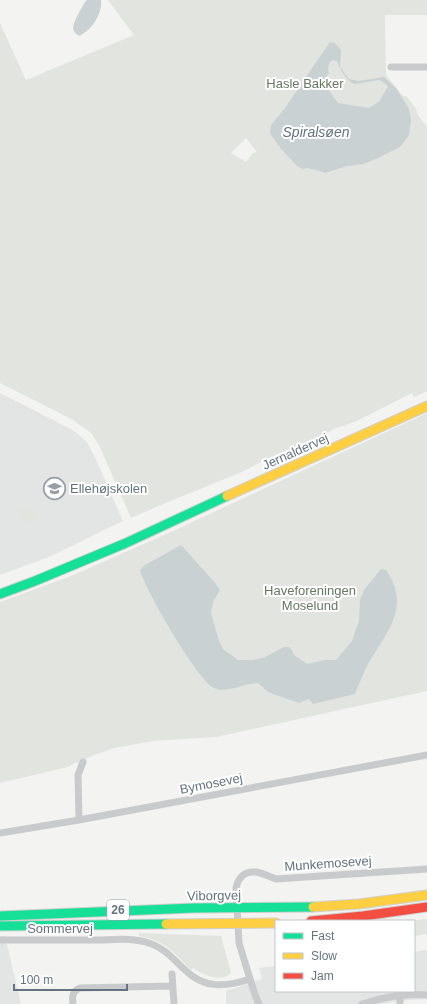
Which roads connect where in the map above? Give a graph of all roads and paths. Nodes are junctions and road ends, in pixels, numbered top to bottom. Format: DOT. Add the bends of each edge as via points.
graph roads {
  1 [pos="391,67"];
  2 [pos="427,67"];
  3 [pos="427,406"];
  4 [pos="0,594"];
  5 [pos="427,755"];
  6 [pos="83,762"];
  7 [pos="79,820"];
  8 [pos="0,833"];
  9 [pos="427,869"];
  10 [pos="427,895"];
  11 [pos="237,907"];
  12 [pos="427,907"];
  13 [pos="0,916"];
  14 [pos="323,920"];
  15 [pos="238,923"];
  16 [pos="275,923"];
  17 [pos="0,926"];
  18 [pos="0,940"];
  19 [pos="172,974"];
  20 [pos="250,979"];
  21 [pos="172,986"];
  22 [pos="400,995"];
  23 [pos="427,995"];
  24 [pos="73,1004"];
  25 [pos="174,1004"];
  26 [pos="259,1004"];
  27 [pos="362,1004"];
  28 [pos="400,1004"];
  1 -- 2 [label="street"];
  3 -- 4 [label="main road, Jernaldervej" via="174,520 135,532 96,555"];
  5 -- 7 [label="street, Bymosevej"];
  6 -- 7 [label="street" via="78,775"];
  7 -- 8 [label="street, Bymosevej"];
  9 -- 11 [label="street, Munkemosevej" via="276,878 251,872 245,874 237,883"];
  10 -- 11 [label="main road, Viborgvej / 26" via="348,906"];
  11 -- 13 [label="main road, Viborgvej / 26"];
  11 -- 15 [label="street"];
  12 -- 14 [label="main road"];
  15 -- 16 [label="main road, 26"];
  15 -- 17 [label="main road, 26"];
  15 -- 20 [label="street" via="239,943"];
  18 -- 20 [label="street, Sommervej" via="148,942 162,948 199,981 226,985"];
  19 -- 21 [label="street"];
  20 -- 26 [label="street"];
  21 -- 24 [label="street" via="80,988 74,991"];
  21 -- 25 [label="street"];
  22 -- 23 [label="street"];
  22 -- 27 [label="street"];
  22 -- 28 [label="street"];
}
